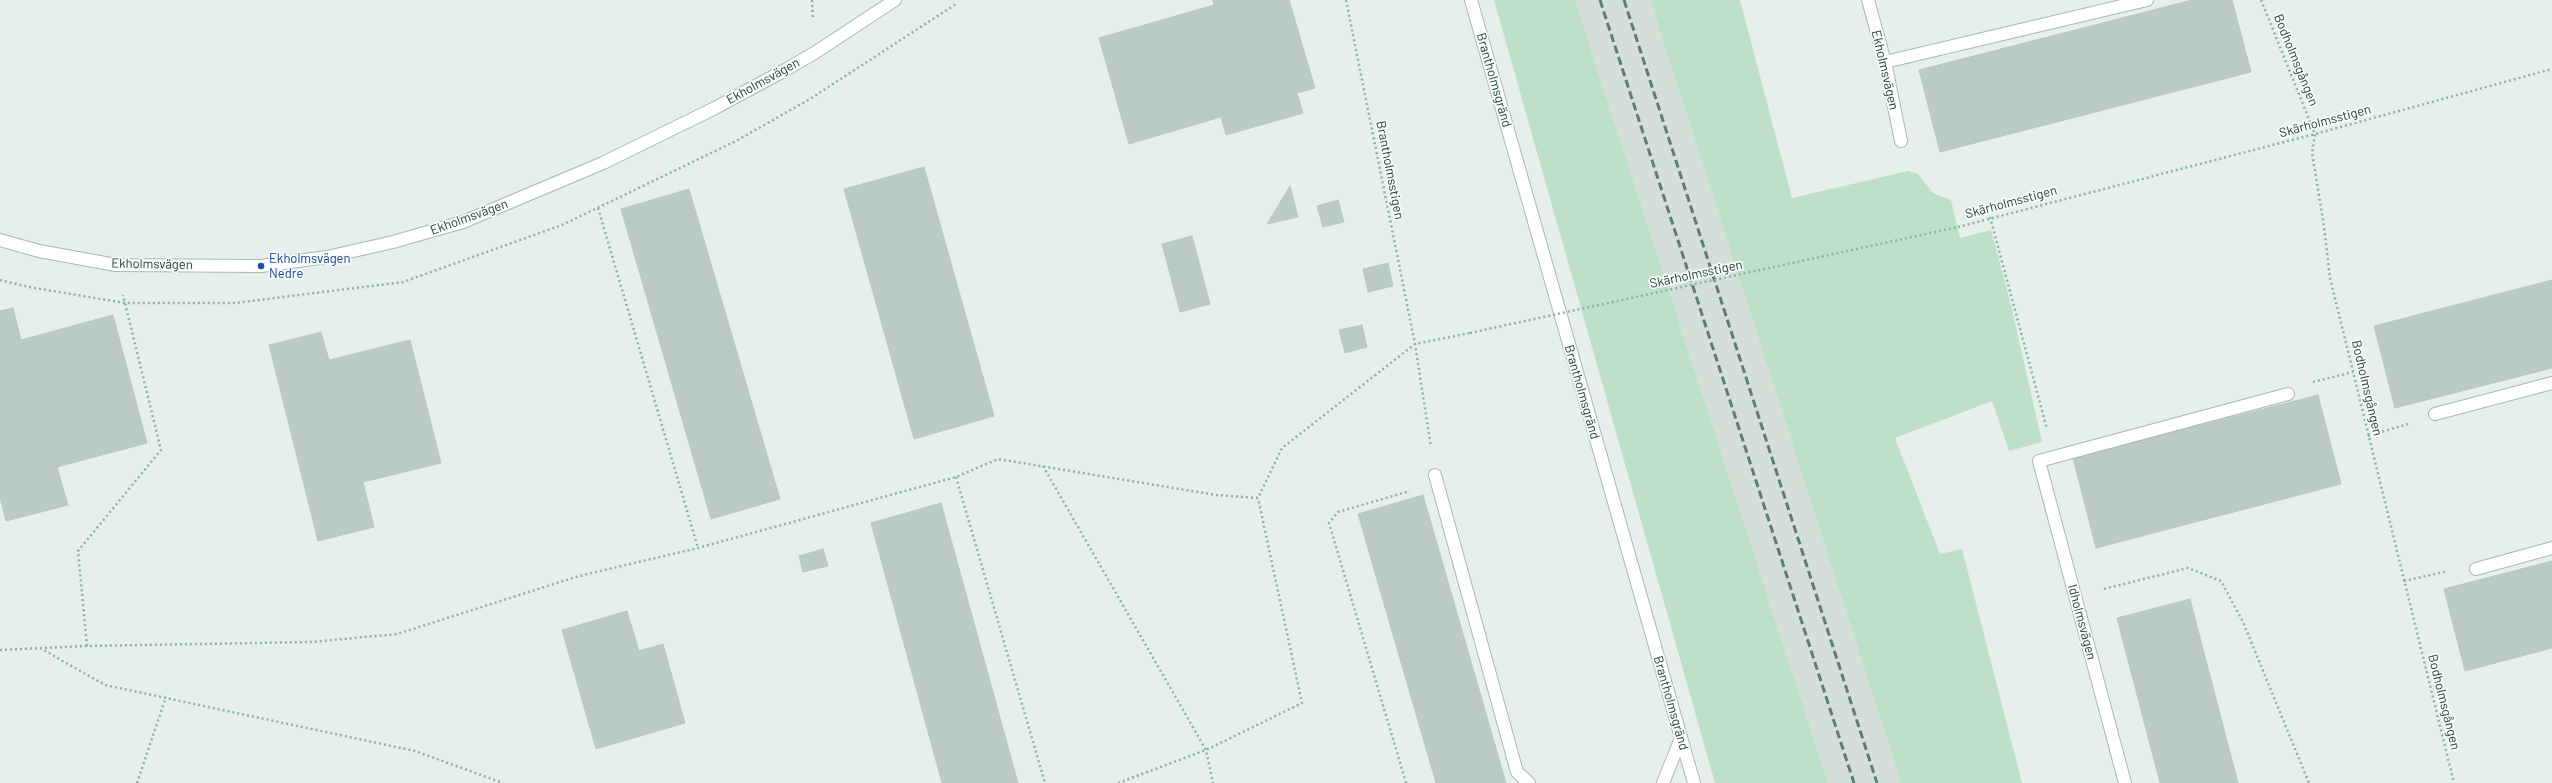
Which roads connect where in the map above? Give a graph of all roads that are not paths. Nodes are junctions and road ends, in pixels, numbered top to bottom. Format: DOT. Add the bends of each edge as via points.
graph roads {
  1 [pos="895,0"];
  2 [pos="1471,0"];
  3 [pos="1868,0"];
  4 [pos="2147,0"];
  5 [pos="1885,62"];
  6 [pos="1901,141"];
  7 [pos="0,240"];
  8 [pos="2552,383"];
  9 [pos="2288,394"];
  10 [pos="2435,414"];
  11 [pos="1436,476"];
  12 [pos="2552,548"];
  13 [pos="2476,569"];
  14 [pos="1681,738"];
  15 [pos="1529,783"];
  16 [pos="1663,783"];
  17 [pos="1694,783"];
  18 [pos="2125,783"];
  1 -- 7 [label="street, Ekholmsvägen" via="816,52 714,108 603,163 463,222 393,242 327,257 261,266 116,265 39,251"];
  2 -- 14 [label="street, Brantholmsgränd"];
  3 -- 5 [label="street, Ekholmsvägen"];
  4 -- 5 [label="street"];
  5 -- 6 [label="street, Ekholmsvägen"];
  8 -- 10 [label="street"];
  9 -- 18 [label="street, Idholmsvägen" via="2039,461"];
  11 -- 15 [label="street" via="1517,772"];
  12 -- 13 [label="street"];
  14 -- 16 [label="street"];
  14 -- 17 [label="street, Brantholmsgränd"];
}
